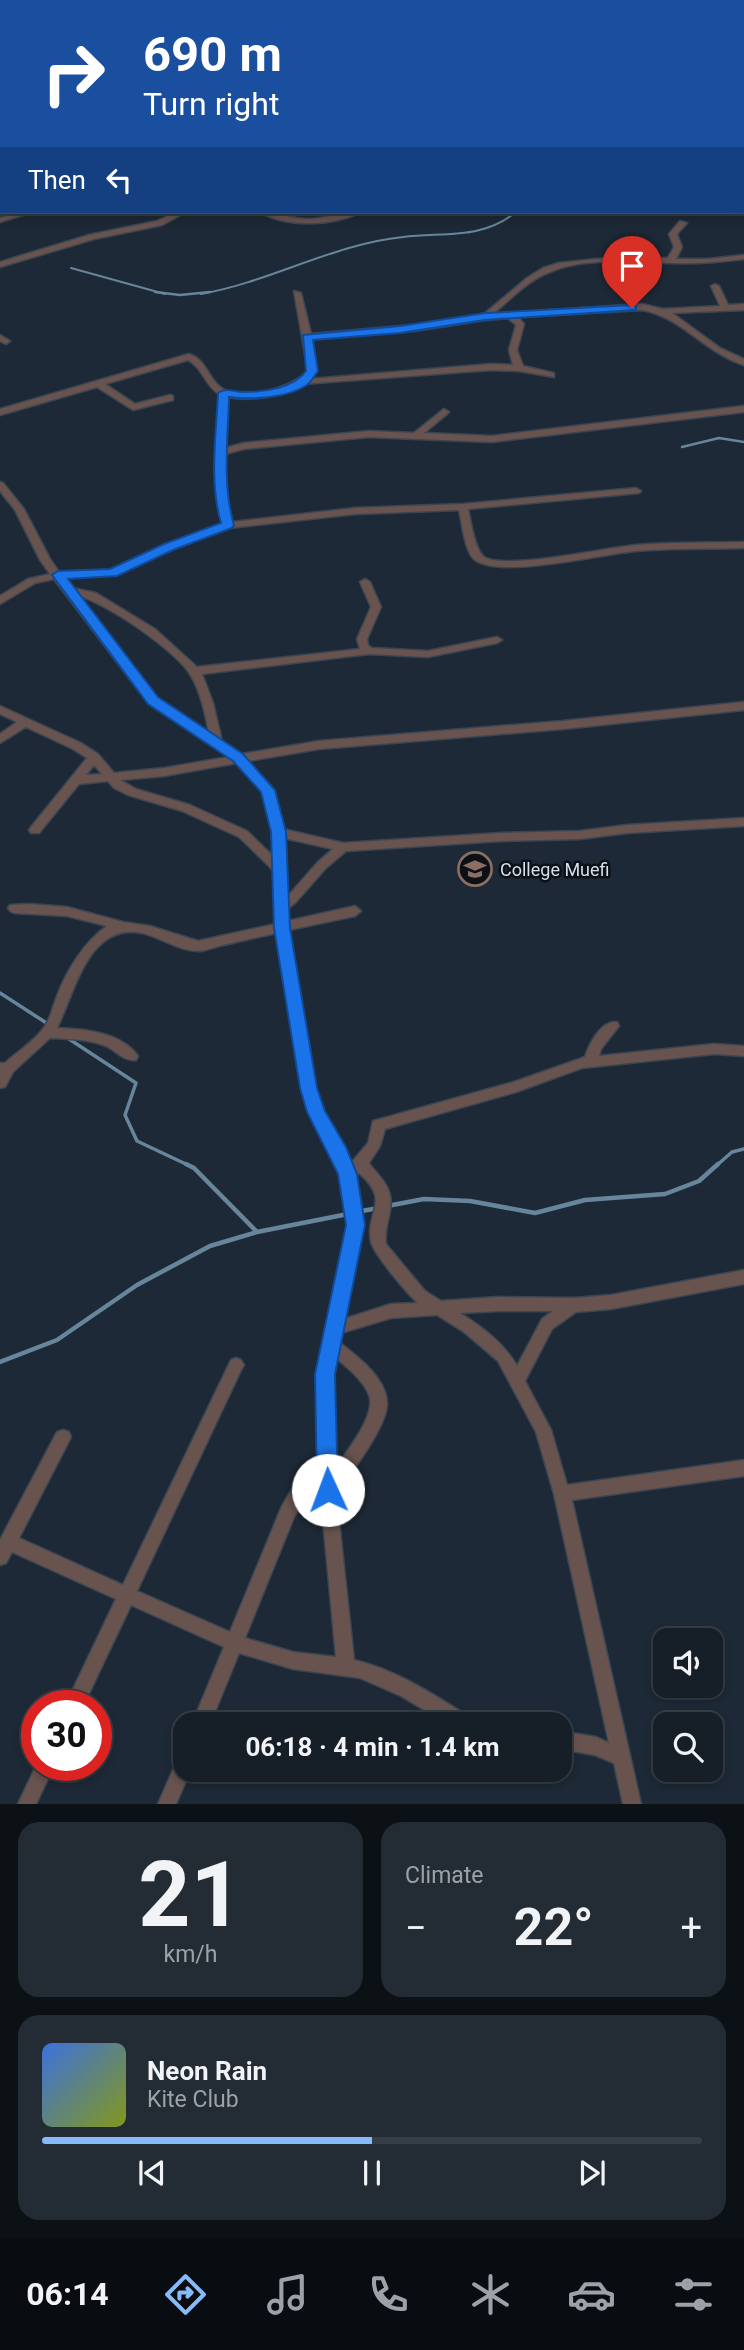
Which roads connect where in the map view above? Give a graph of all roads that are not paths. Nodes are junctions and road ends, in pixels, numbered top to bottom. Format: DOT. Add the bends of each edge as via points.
graph roads {
  1 [pos="22,214"];
  2 [pos="178,214"];
  3 [pos="270,214"];
  4 [pos="348,214"];
  5 [pos="0,220"];
  6 [pos="683,223"];
  7 [pos="744,257"];
  8 [pos="671,261"];
  9 [pos="0,265"];
  10 [pos="715,286"];
  11 [pos="296,293"];
  12 [pos="744,307"];
  13 [pos="725,308"];
  14 [pos="664,311"];
  15 [pos="510,315"];
  16 [pos="485,317"];
  17 [pos="307,337"];
  18 [pos="744,362"];
  19 [pos="519,368"];
  20 [pos="551,375"];
  21 [pos="304,382"];
  22 [pos="98,383"];
  23 [pos="224,393"];
  24 [pos="170,398"];
  25 [pos="744,409"];
  26 [pos="0,412"];
  27 [pos="444,412"];
  28 [pos="417,435"];
  29 [pos="222,452"];
  30 [pos="0,485"];
  31 [pos="636,491"];
  32 [pos="463,507"];
  33 [pos="228,525"];
  34 [pos="744,545"];
  35 [pos="58,575"];
  36 [pos="365,582"];
  37 [pos="70,591"];
  38 [pos="0,601"];
  39 [pos="497,640"];
  40 [pos="369,651"];
  41 [pos="195,671"];
  42 [pos="744,706"];
  43 [pos="0,710"];
  44 [pos="25,722"];
  45 [pos="0,739"];
  46 [pos="217,744"];
  47 [pos="94,757"];
  48 [pos="238,757"];
  49 [pos="109,776"];
  50 [pos="75,780"];
  51 [pos="744,822"];
  52 [pos="35,830"];
  53 [pos="278,832"];
  54 [pos="343,847"];
  55 [pos="279,869"];
  56 [pos="281,907"];
  57 [pos="14,908"];
  58 [pos="355,911"];
  59 [pos="120,926"];
  60 [pos="282,928"];
  61 [pos="612,1026"];
  62 [pos="48,1033"];
  63 [pos="744,1051"];
  64 [pos="131,1056"];
  65 [pos="590,1062"];
  66 [pos="4,1068"];
  67 [pos="0,1083"];
  68 [pos="360,1163"];
  69 [pos="348,1174"];
  70 [pos="744,1277"];
  71 [pos="573,1305"];
  72 [pos="436,1309"];
  73 [pos="332,1336"];
  74 [pos="236,1365"];
  75 [pos="518,1379"];
  76 [pos="63,1437"];
  77 [pos="744,1468"];
  78 [pos="328,1490"];
  79 [pos="562,1494"];
  80 [pos="4,1550"];
  81 [pos="128,1593"];
  82 [pos="235,1643"];
  83 [pos="346,1667"];
  84 [pos="82,1690"];
  85 [pos="206,1712"];
  86 [pos="446,1712"];
  87 [pos="572,1743"];
  88 [pos="621,1757"];
  89 [pos="38,1781"];
  90 [pos="176,1782"];
  91 [pos="27,1804"];
  92 [pos="167,1804"];
  93 [pos="632,1804"];
  1 -- 5 [label="street"];
  2 -- 9 [label="street"];
  3 -- 4 [label="street" via="297,223"];
  6 -- 8 [label="street" via="673,234 678,247"];
  7 -- 8 [label="street"];
  8 -- 16 [label="street" via="558,267 536,276"];
  10 -- 13 [label="street"];
  11 -- 17 [label="street"];
  12 -- 13 [label="street"];
  13 -- 14 [label="street"];
  14 -- 15 [label="street" via="621,307"];
  14 -- 18 [label="street" via="691,327 724,357"];
  15 -- 16 [label="street"];
  15 -- 19 [label="street" via="520,324 512,345"];
  16 -- 17 [label="street"];
  17 -- 21 [label="street" via="312,371"];
  19 -- 20 [label="street"];
  19 -- 21 [label="street"];
  21 -- 23 [label="street" via="244,396"];
  22 -- 23 [label="street" via="190,357"];
  22 -- 24 [label="street" via="133,407"];
  22 -- 26 [label="street"];
  23 -- 29 [label="street"];
  25 -- 28 [label="street" via="492,439"];
  27 -- 28 [label="street"];
  28 -- 29 [label="street" via="335,436"];
  29 -- 33 [label="street" via="222,506"];
  30 -- 35 [label="street"];
  31 -- 32 [label="street"];
  32 -- 33 [label="street" via="355,511"];
  32 -- 34 [label="street" via="474,554 491,563 521,564 636,548"];
  33 -- 35 [label="street" via="112,573"];
  35 -- 37 [label="street"];
  35 -- 38 [label="street" via="32,581"];
  36 -- 40 [label="street" via="376,607 362,639"];
  37 -- 41 [label="street" via="92,595 150,631"];
  37 -- 46 [label="street" via="153,701"];
  39 -- 40 [label="street" via="428,654"];
  40 -- 41 [label="street"];
  41 -- 46 [label="street"];
  42 -- 48 [label="street" via="319,745"];
  43 -- 44 [label="street"];
  44 -- 45 [label="street"];
  44 -- 47 [label="street"];
  46 -- 48 [label="street"];
  47 -- 49 [label="street"];
  47 -- 50 [label="street"];
  48 -- 49 [label="street" via="164,772"];
  48 -- 53 [label="street" via="267,790"];
  49 -- 50 [label="street"];
  49 -- 55 [label="street" via="132,792 186,808 243,834"];
  50 -- 52 [label="street"];
  51 -- 54 [label="street"];
  53 -- 54 [label="street"];
  53 -- 55 [label="street"];
  54 -- 56 [label="street"];
  55 -- 56 [label="street"];
  56 -- 60 [label="street"];
  57 -- 59 [label="street" via="57,908"];
  58 -- 60 [label="street"];
  59 -- 60 [label="street" via="140,927 198,946"];
  59 -- 62 [label="street" via="99,937 70,982"];
  60 -- 69 [label="street" via="309,1088 316,1112"];
  61 -- 65 [label="street" via="595,1047"];
  62 -- 64 [label="street" via="118,1043"];
  62 -- 66 [label="street"];
  63 -- 65 [label="street" via="714,1049"];
  65 -- 68 [label="street" via="378,1125 377,1141"];
  66 -- 67 [label="street"];
  68 -- 69 [label="street"];
  68 -- 72 [label="street" via="382,1191 379,1246"];
  69 -- 73 [label="street" via="355,1225"];
  70 -- 71 [label="street"];
  71 -- 72 [label="street"];
  71 -- 75 [label="street" via="547,1324"];
  72 -- 73 [label="street" via="390,1311"];
  72 -- 75 [label="street" via="490,1342"];
  73 -- 78 [label="street" via="325,1374"];
  73 -- 78 [label="street" via="360,1369 380,1405"];
  74 -- 81 [label="street"];
  75 -- 79 [label="street" via="542,1430"];
  76 -- 80 [label="street"];
  77 -- 79 [label="street"];
  78 -- 82 [label="street" via="298,1495"];
  78 -- 83 [label="street"];
  79 -- 88 [label="street"];
  80 -- 81 [label="street"];
  81 -- 82 [label="street"];
  81 -- 84 [label="street"];
  82 -- 83 [label="street" via="271,1655"];
  82 -- 85 [label="street"];
  83 -- 86 [label="street" via="418,1694"];
  87 -- 88 [label="street" via="596,1746"];
  88 -- 93 [label="street"];
  89 -- 91 [label="street"];
  90 -- 92 [label="street"];
}
